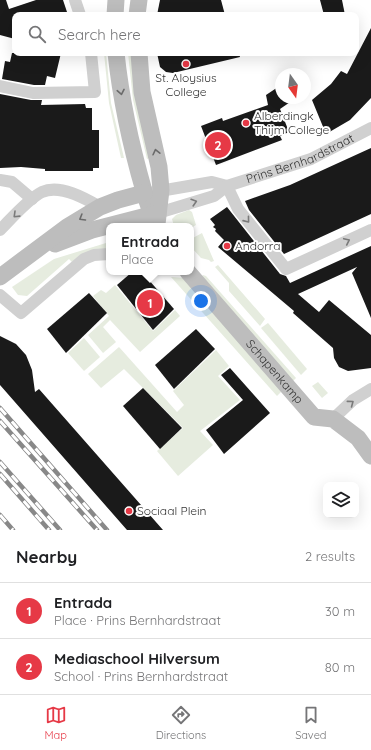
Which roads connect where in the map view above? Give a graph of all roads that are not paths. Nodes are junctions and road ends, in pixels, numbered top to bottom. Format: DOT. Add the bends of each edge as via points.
graph roads {
  1 [pos="75,0"];
  2 [pos="116,0"];
  3 [pos="139,0"];
  4 [pos="79,12"];
  5 [pos="116,12"];
  6 [pos="137,12"];
  7 [pos="91,56"];
  8 [pos="116,56"];
  9 [pos="139,56"];
  10 [pos="0,86"];
  11 [pos="371,128"];
  12 [pos="0,180"];
  13 [pos="227,186"];
  14 [pos="161,190"];
  15 [pos="144,193"];
  16 [pos="32,199"];
  17 [pos="100,207"];
  18 [pos="156,220"];
  19 [pos="137,223"];
  20 [pos="106,228"];
  21 [pos="0,230"];
  22 [pos="371,230"];
  23 [pos="39,249"];
  24 [pos="106,254"];
  25 [pos="191,275"];
  26 [pos="0,277"];
  27 [pos="0,295"];
  28 [pos="371,389"];
  29 [pos="333,419"];
  30 [pos="371,456"];
  1 -- 4 [label="street"];
  2 -- 5 [label="main road"];
  3 -- 6 [label="main road"];
  7 -- 10 [label="street" via="95,92 32,93"];
  8 -- 15 [label="main road, one-way" via="120,87"];
  14 -- 9 [label="main road, one-way" via="159,167 142,92"];
  11 -- 13 [label="street, Prins Bernhardstraat" via="311,159"];
  12 -- 16 [label="street" via="12,182"];
  13 -- 14 [label="street, Prins Bernhardstraat" via="212,182"];
  18 -- 13 [label="street, Prins Bernhardstraat, one-way" via="214,196"];
  13 -- 22 [label="street, one-way" via="238,209 286,269"];
  14 -- 15 [label="street, Prins Bernhardstraat"];
  14 -- 18 [label="main road"];
  15 -- 17 [label="main road"];
  15 -- 18 [label="main road"];
  16 -- 17 [label="street" via="42,192 52,190 71,193"];
  16 -- 21 [label="street, one-way"];
  17 -- 23 [label="main road, one-way" via="67,227"];
  18 -- 19 [label="main road"];
  20 -- 23 [label="main road" via="92,230"];
  23 -- 26 [label="main road"];
  24 -- 27 [label="street" via="84,259 21,313"];
  25 -- 29 [label="main road, Schapenkamp" via="314,417"];
  29 -- 28 [label="street, one-way" via="353,400"];
  29 -- 30 [label="main road" via="358,438"];
}
